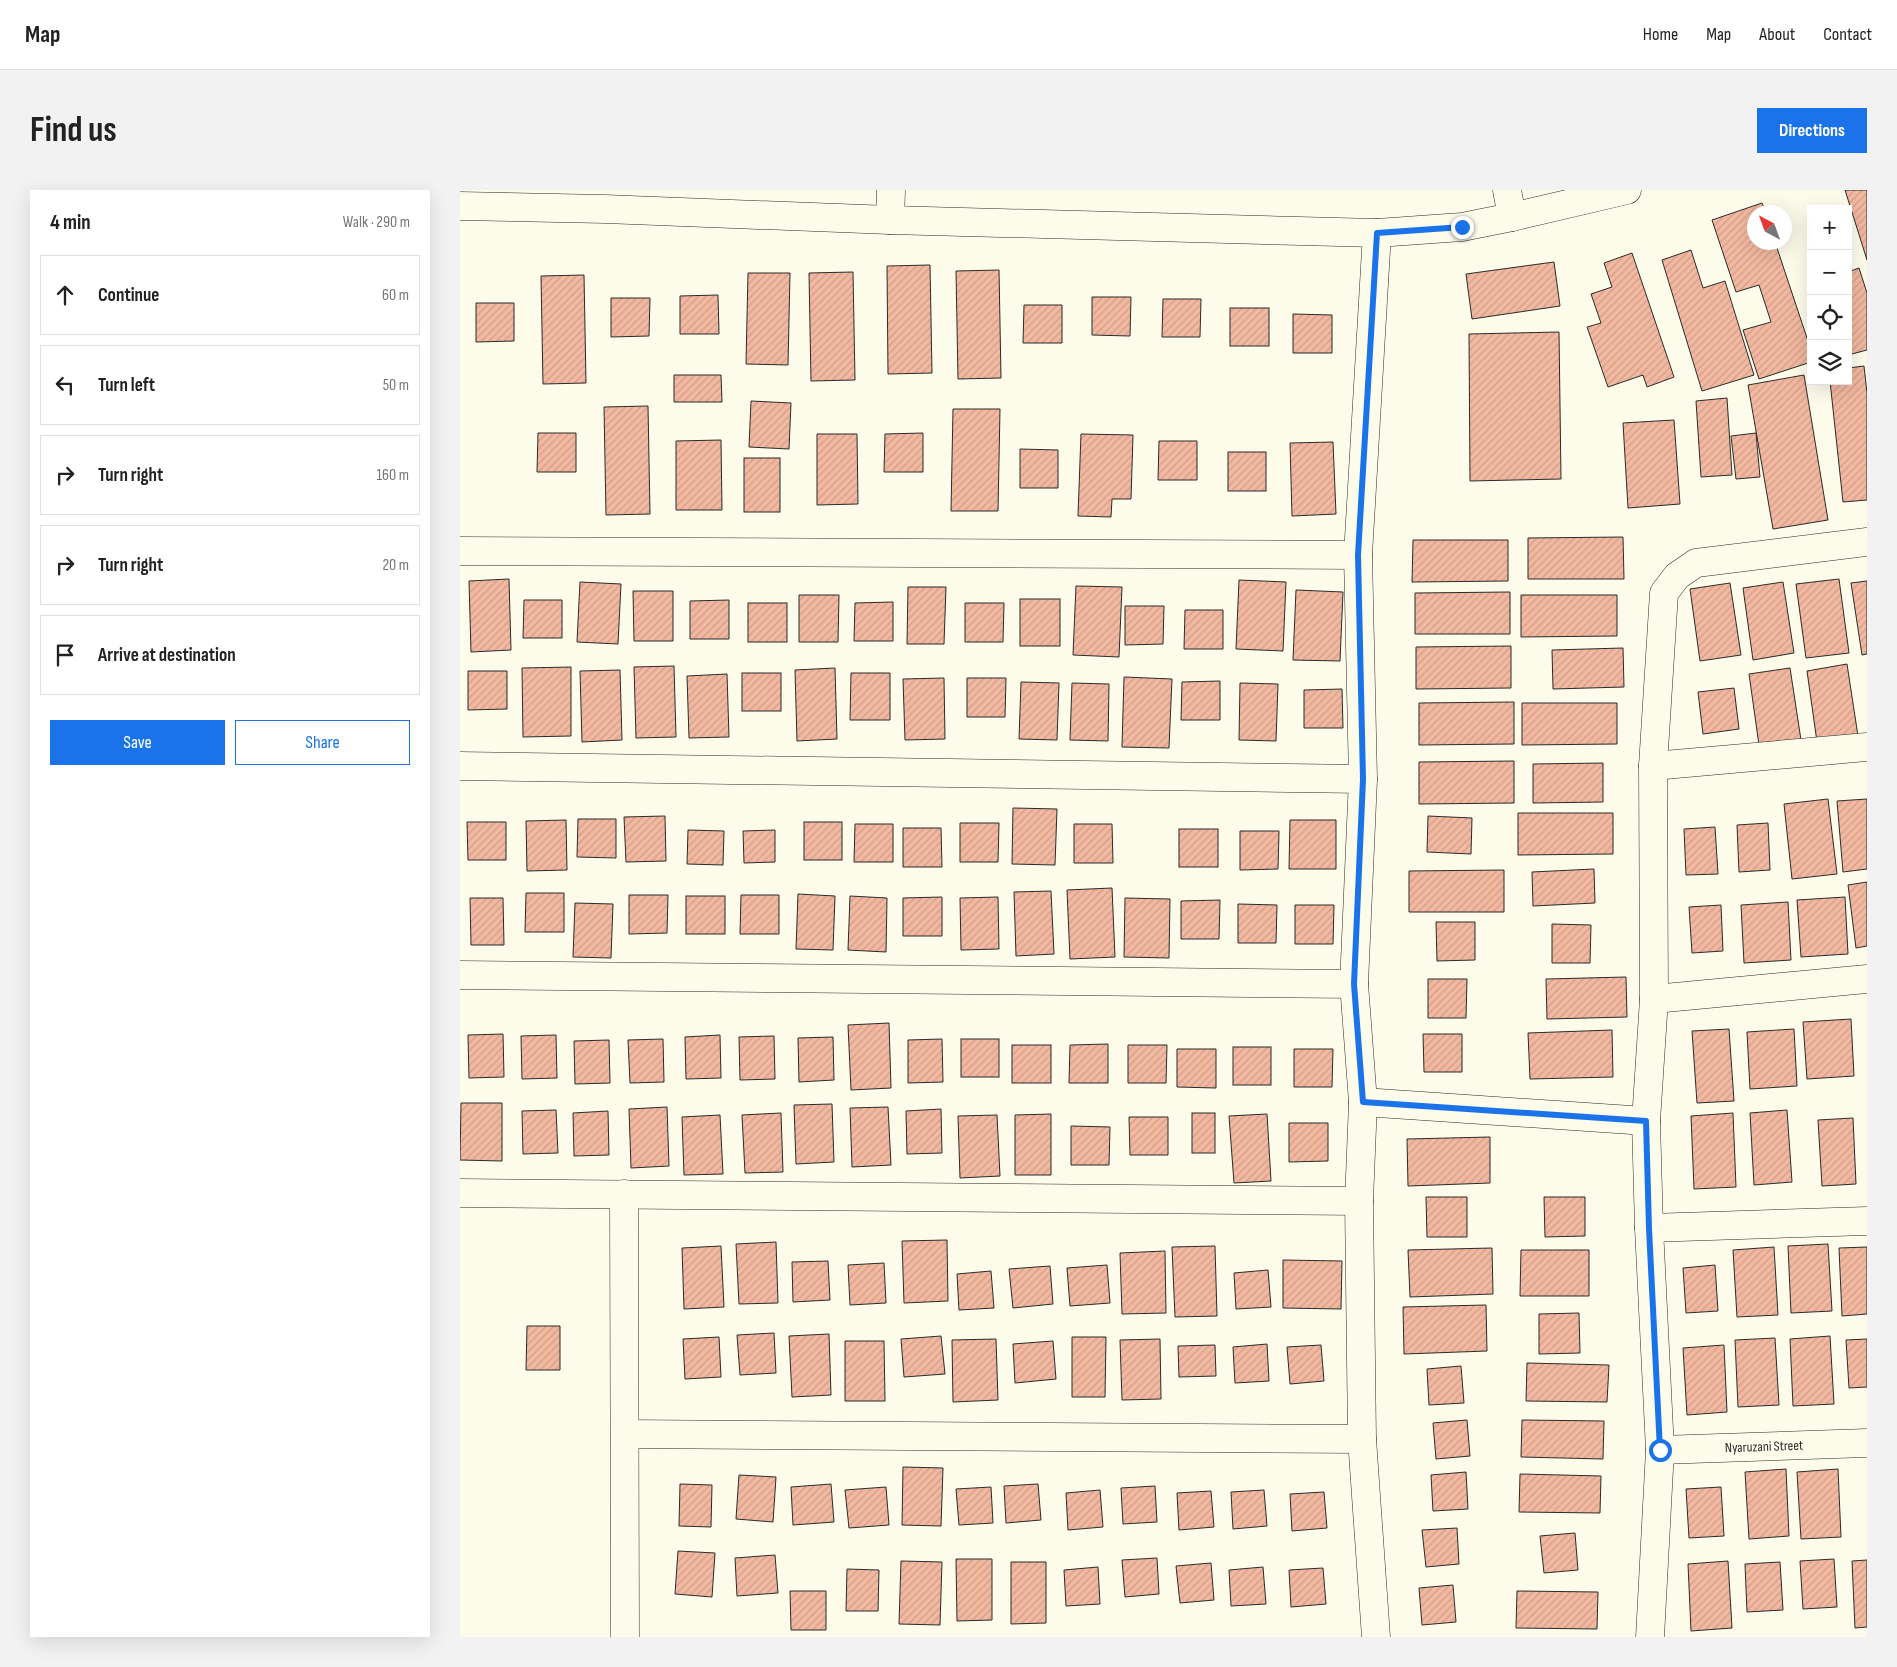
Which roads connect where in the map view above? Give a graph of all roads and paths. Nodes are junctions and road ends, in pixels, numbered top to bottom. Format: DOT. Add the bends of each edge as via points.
graph roads {
  1 [pos="891,190"];
  2 [pos="1507,190"];
  3 [pos="1627,190"];
  4 [pos="605,200"];
  5 [pos="460,206"];
  6 [pos="1512,218"];
  7 [pos="890,220"];
  8 [pos="1377,233"];
  9 [pos="1867,542"];
  10 [pos="460,551"];
  11 [pos="1358,555"];
  12 [pos="1867,747"];
  13 [pos="460,766"];
  14 [pos="1653,766"];
  15 [pos="1363,779"];
  16 [pos="460,975"];
  17 [pos="1867,979"];
  18 [pos="1354,984"];
  19 [pos="1654,999"];
  20 [pos="1363,1102"];
  21 [pos="1646,1121"];
  22 [pos="460,1193"];
  23 [pos="624,1194"];
  24 [pos="1359,1201"];
  25 [pos="1867,1221"];
  26 [pos="1649,1228"];
  27 [pos="625,1434"];
  28 [pos="1362,1439"];
  29 [pos="1867,1443"];
  30 [pos="1660,1450"];
  31 [pos="625,1637"];
  32 [pos="1376,1637"];
  33 [pos="1650,1637"];
  1 -- 7 [label="street"];
  2 -- 6 [label="street"];
  3 -- 6 [label="street"];
  4 -- 5 [label="street"];
  4 -- 7 [label="street"];
  6 -- 8 [label="street" via="1462,227"];
  7 -- 8 [label="street"];
  8 -- 11 [label="street"];
  9 -- 14 [label="street" via="1696,562 1677,576 1664,593"];
  10 -- 11 [label="street"];
  11 -- 15 [label="street"];
  12 -- 14 [label="street"];
  13 -- 15 [label="street"];
  14 -- 19 [label="street"];
  15 -- 18 [label="street"];
  16 -- 18 [label="street"];
  17 -- 19 [label="street"];
  18 -- 20 [label="street"];
  19 -- 21 [label="street"];
  20 -- 21 [label="street"];
  20 -- 24 [label="street"];
  21 -- 26 [label="street"];
  22 -- 23 [label="street"];
  23 -- 24 [label="street"];
  23 -- 27 [label="street"];
  24 -- 28 [label="street"];
  25 -- 26 [label="street"];
  26 -- 30 [label="street"];
  27 -- 28 [label="street"];
  27 -- 31 [label="street"];
  28 -- 32 [label="street"];
  29 -- 30 [label="street, Nyaruzani Street"];
  30 -- 33 [label="street"];
}
